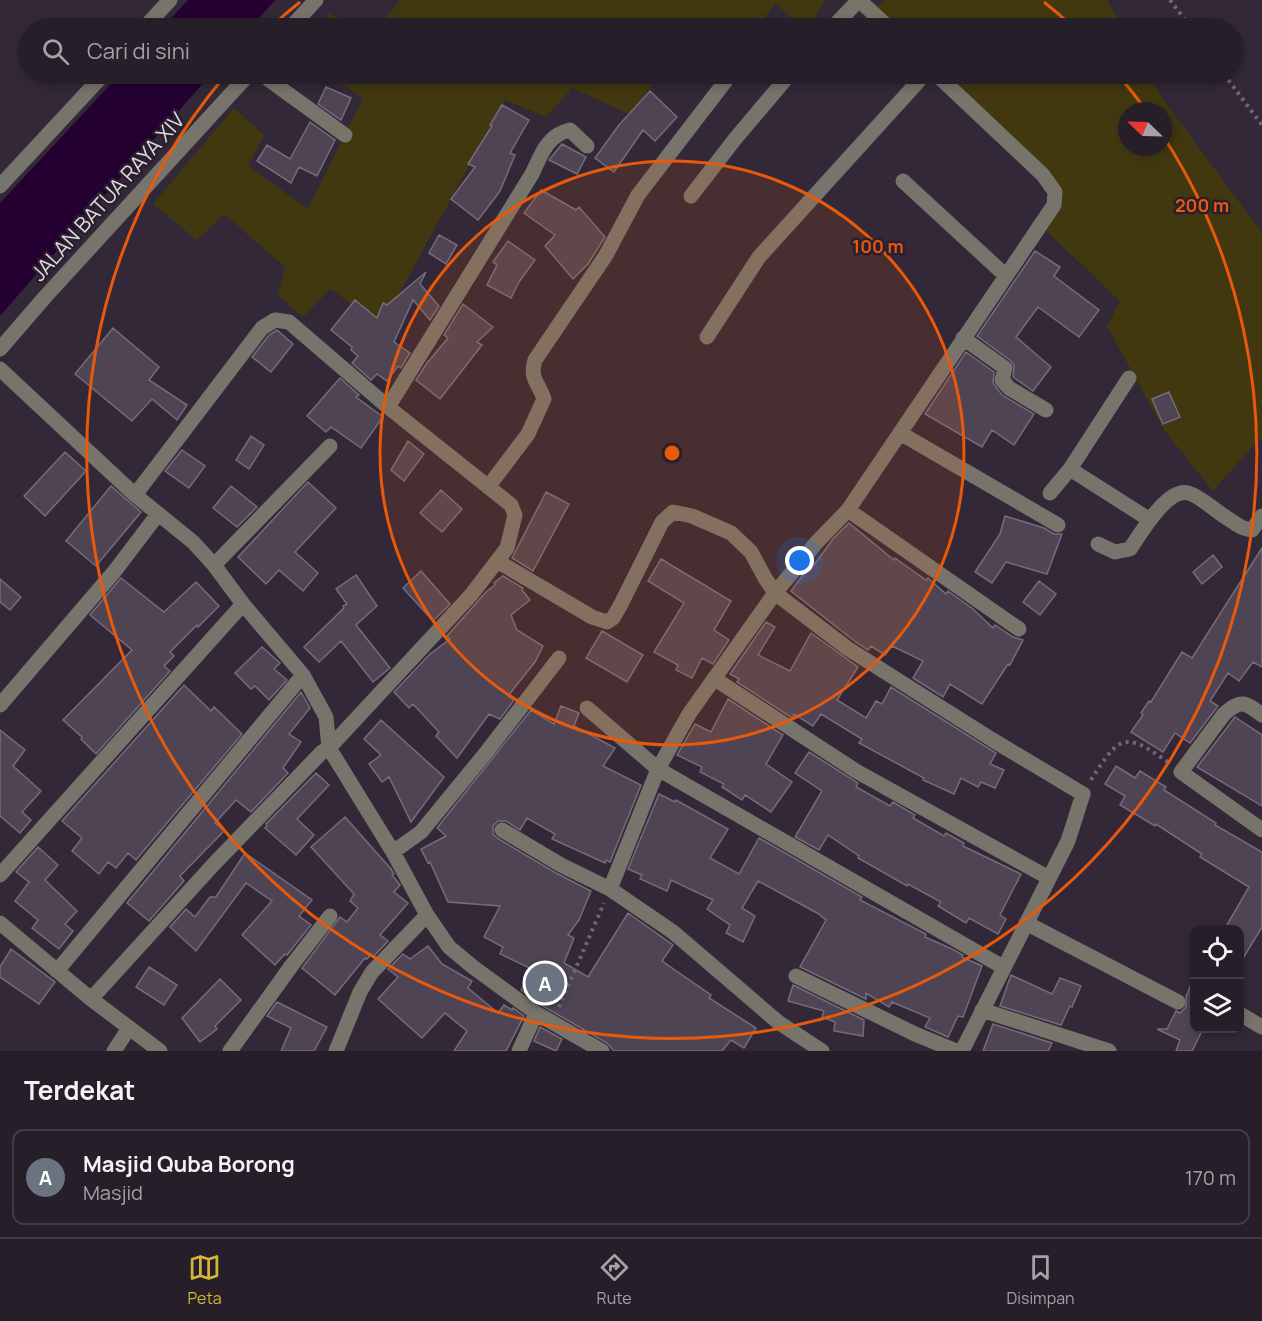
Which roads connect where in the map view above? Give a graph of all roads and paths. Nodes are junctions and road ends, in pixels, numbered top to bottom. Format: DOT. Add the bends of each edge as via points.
graph roads {
  1 [pos="170,0"];
  2 [pos="316,0"];
  3 [pos="859,0"];
  4 [pos="1170,0"];
  5 [pos="153,18"];
  6 [pos="299,18"];
  7 [pos="842,18"];
  8 [pos="878,18"];
  9 [pos="1184,18"];
  10 [pos="95,84"];
  11 [pos="240,84"];
  12 [pos="275,84"];
  13 [pos="723,84"];
  14 [pos="782,84"];
  15 [pos="916,84"];
  16 [pos="947,84"];
  17 [pos="1231,84"];
  18 [pos="1262,125"];
  19 [pos="345,135"];
  20 [pos="587,146"];
  21 [pos="903,181"];
  22 [pos="0,186"];
  23 [pos="691,196"];
  24 [pos="1005,275"];
  25 [pos="707,337"];
  26 [pos="963,338"];
  27 [pos="0,350"];
  28 [pos="0,369"];
  29 [pos="1129,378"];
  30 [pos="388,406"];
  31 [pos="1046,410"];
  32 [pos="900,433"];
  33 [pos="330,447"];
  34 [pos="1070,469"];
  35 [pos="488,487"];
  36 [pos="1050,493"];
  37 [pos="135,495"];
  38 [pos="848,510"];
  39 [pos="158,514"];
  40 [pos="1262,516"];
  41 [pos="1150,520"];
  42 [pos="1058,525"];
  43 [pos="1098,544"];
  44 [pos="497,561"];
  45 [pos="214,565"];
  46 [pos="775,593"];
  47 [pos="243,603"];
  48 [pos="1018,629"];
  49 [pos="559,658"];
  50 [pos="303,675"];
  51 [pos="715,679"];
  52 [pos="0,705"];
  53 [pos="587,708"];
  54 [pos="1262,715"];
  55 [pos="329,748"];
  56 [pos="658,769"];
  57 [pos="1181,772"];
  58 [pos="1083,794"];
  59 [pos="502,830"];
  60 [pos="1262,830"];
  61 [pos="393,852"];
  62 [pos="0,875"];
  63 [pos="1049,878"];
  64 [pos="610,889"];
  65 [pos="427,915"];
  66 [pos="330,916"];
  67 [pos="0,922"];
  68 [pos="1026,923"];
  69 [pos="1003,967"];
  70 [pos="57,970"];
  71 [pos="796,976"];
  72 [pos="91,999"];
  73 [pos="1178,1002"];
  74 [pos="982,1010"];
  75 [pos="536,1012"];
  76 [pos="1244,1017"];
  77 [pos="552,1023"];
  78 [pos="1262,1027"];
  79 [pos="129,1028"];
  80 [pos="114,1051"];
  81 [pos="159,1051"];
  82 [pos="230,1051"];
  83 [pos="336,1051"];
  84 [pos="519,1051"];
  85 [pos="602,1051"];
  86 [pos="822,1051"];
  87 [pos="956,1051"];
  88 [pos="962,1051"];
  89 [pos="1109,1051"];
  1 -- 5 [label="street"];
  2 -- 6 [label="street"];
  3 -- 7 [label="street"];
  3 -- 8 [label="street"];
  4 -- 9 [label="path"];
  10 -- 22 [label="street"];
  11 -- 27 [label="street, JALAN BATUA RAYA XIV"];
  12 -- 19 [label="street"];
  13 -- 35 [label="street" via="638,195 606,255 536,360 533,374 544,399 528,434"];
  14 -- 23 [label="street"];
  15 -- 25 [label="street" via="759,257"];
  16 -- 24 [label="street" via="1043,175 1055,192 1054,205"];
  17 -- 18 [label="path"];
  20 -- 30 [label="street" via="570,130 559,132 548,142"];
  21 -- 24 [label="street"];
  24 -- 26 [label="street"];
  26 -- 31 [label="street" via="1005,368 1002,380 1009,388"];
  26 -- 32 [label="street"];
  28 -- 37 [label="street"];
  29 -- 34 [label="street"];
  30 -- 35 [label="street"];
  30 -- 37 [label="street" via="289,322 275,320 262,328"];
  32 -- 38 [label="street"];
  32 -- 42 [label="street"];
  33 -- 45 [label="street"];
  34 -- 36 [label="street"];
  34 -- 41 [label="street"];
  35 -- 44 [label="street" via="511,505 515,515 507,548"];
  37 -- 39 [label="street"];
  38 -- 46 [label="street"];
  38 -- 48 [label="street"];
  39 -- 45 [label="street"];
  39 -- 52 [label="street" via="114,572"];
  40 -- 41 [label="street" via="1252,530 1242,529 1189,493 1178,493 1168,498"];
  41 -- 43 [label="street" via="1130,549 1115,552"];
  44 -- 46 [label="street" via="607,622 620,606 662,522 673,513 692,516 731,533 751,552"];
  44 -- 55 [label="street" via="471,595"];
  45 -- 47 [label="street"];
  46 -- 51 [label="street"];
  46 -- 58 [label="street" via="847,648"];
  47 -- 50 [label="street"];
  47 -- 62 [label="street"];
  49 -- 61 [label="street" via="421,832"];
  50 -- 55 [label="street" via="326,717"];
  50 -- 70 [label="street"];
  51 -- 56 [label="street" via="689,714"];
  51 -- 63 [label="street" via="856,771"];
  53 -- 56 [label="street"];
  54 -- 57 [label="street" via="1246,704 1233,706"];
  55 -- 61 [label="street"];
  55 -- 72 [label="street" via="213,865"];
  56 -- 64 [label="street"];
  56 -- 69 [label="street"];
  57 -- 58 [label="path" via="1153,751 1124,741 1104,760"];
  57 -- 60 [label="street"];
  58 -- 63 [label="street" via="1068,841"];
  59 -- 64 [label="street"];
  61 -- 65 [label="street"];
  63 -- 68 [label="street"];
  64 -- 77 [label="path"];
  64 -- 86 [label="street" via="673,932 778,1022"];
  65 -- 75 [label="street" via="449,946"];
  65 -- 83 [label="street" via="372,972"];
  66 -- 82 [label="street"];
  67 -- 70 [label="street"];
  68 -- 69 [label="street"];
  68 -- 73 [label="street"];
  69 -- 74 [label="street"];
  70 -- 72 [label="street"];
  71 -- 87 [label="street"];
  72 -- 79 [label="street"];
  74 -- 88 [label="street"];
  74 -- 89 [label="street"];
  75 -- 77 [label="street"];
  75 -- 84 [label="street"];
  76 -- 78 [label="street"];
  77 -- 85 [label="street"];
  79 -- 80 [label="street"];
  79 -- 81 [label="street"];
}
